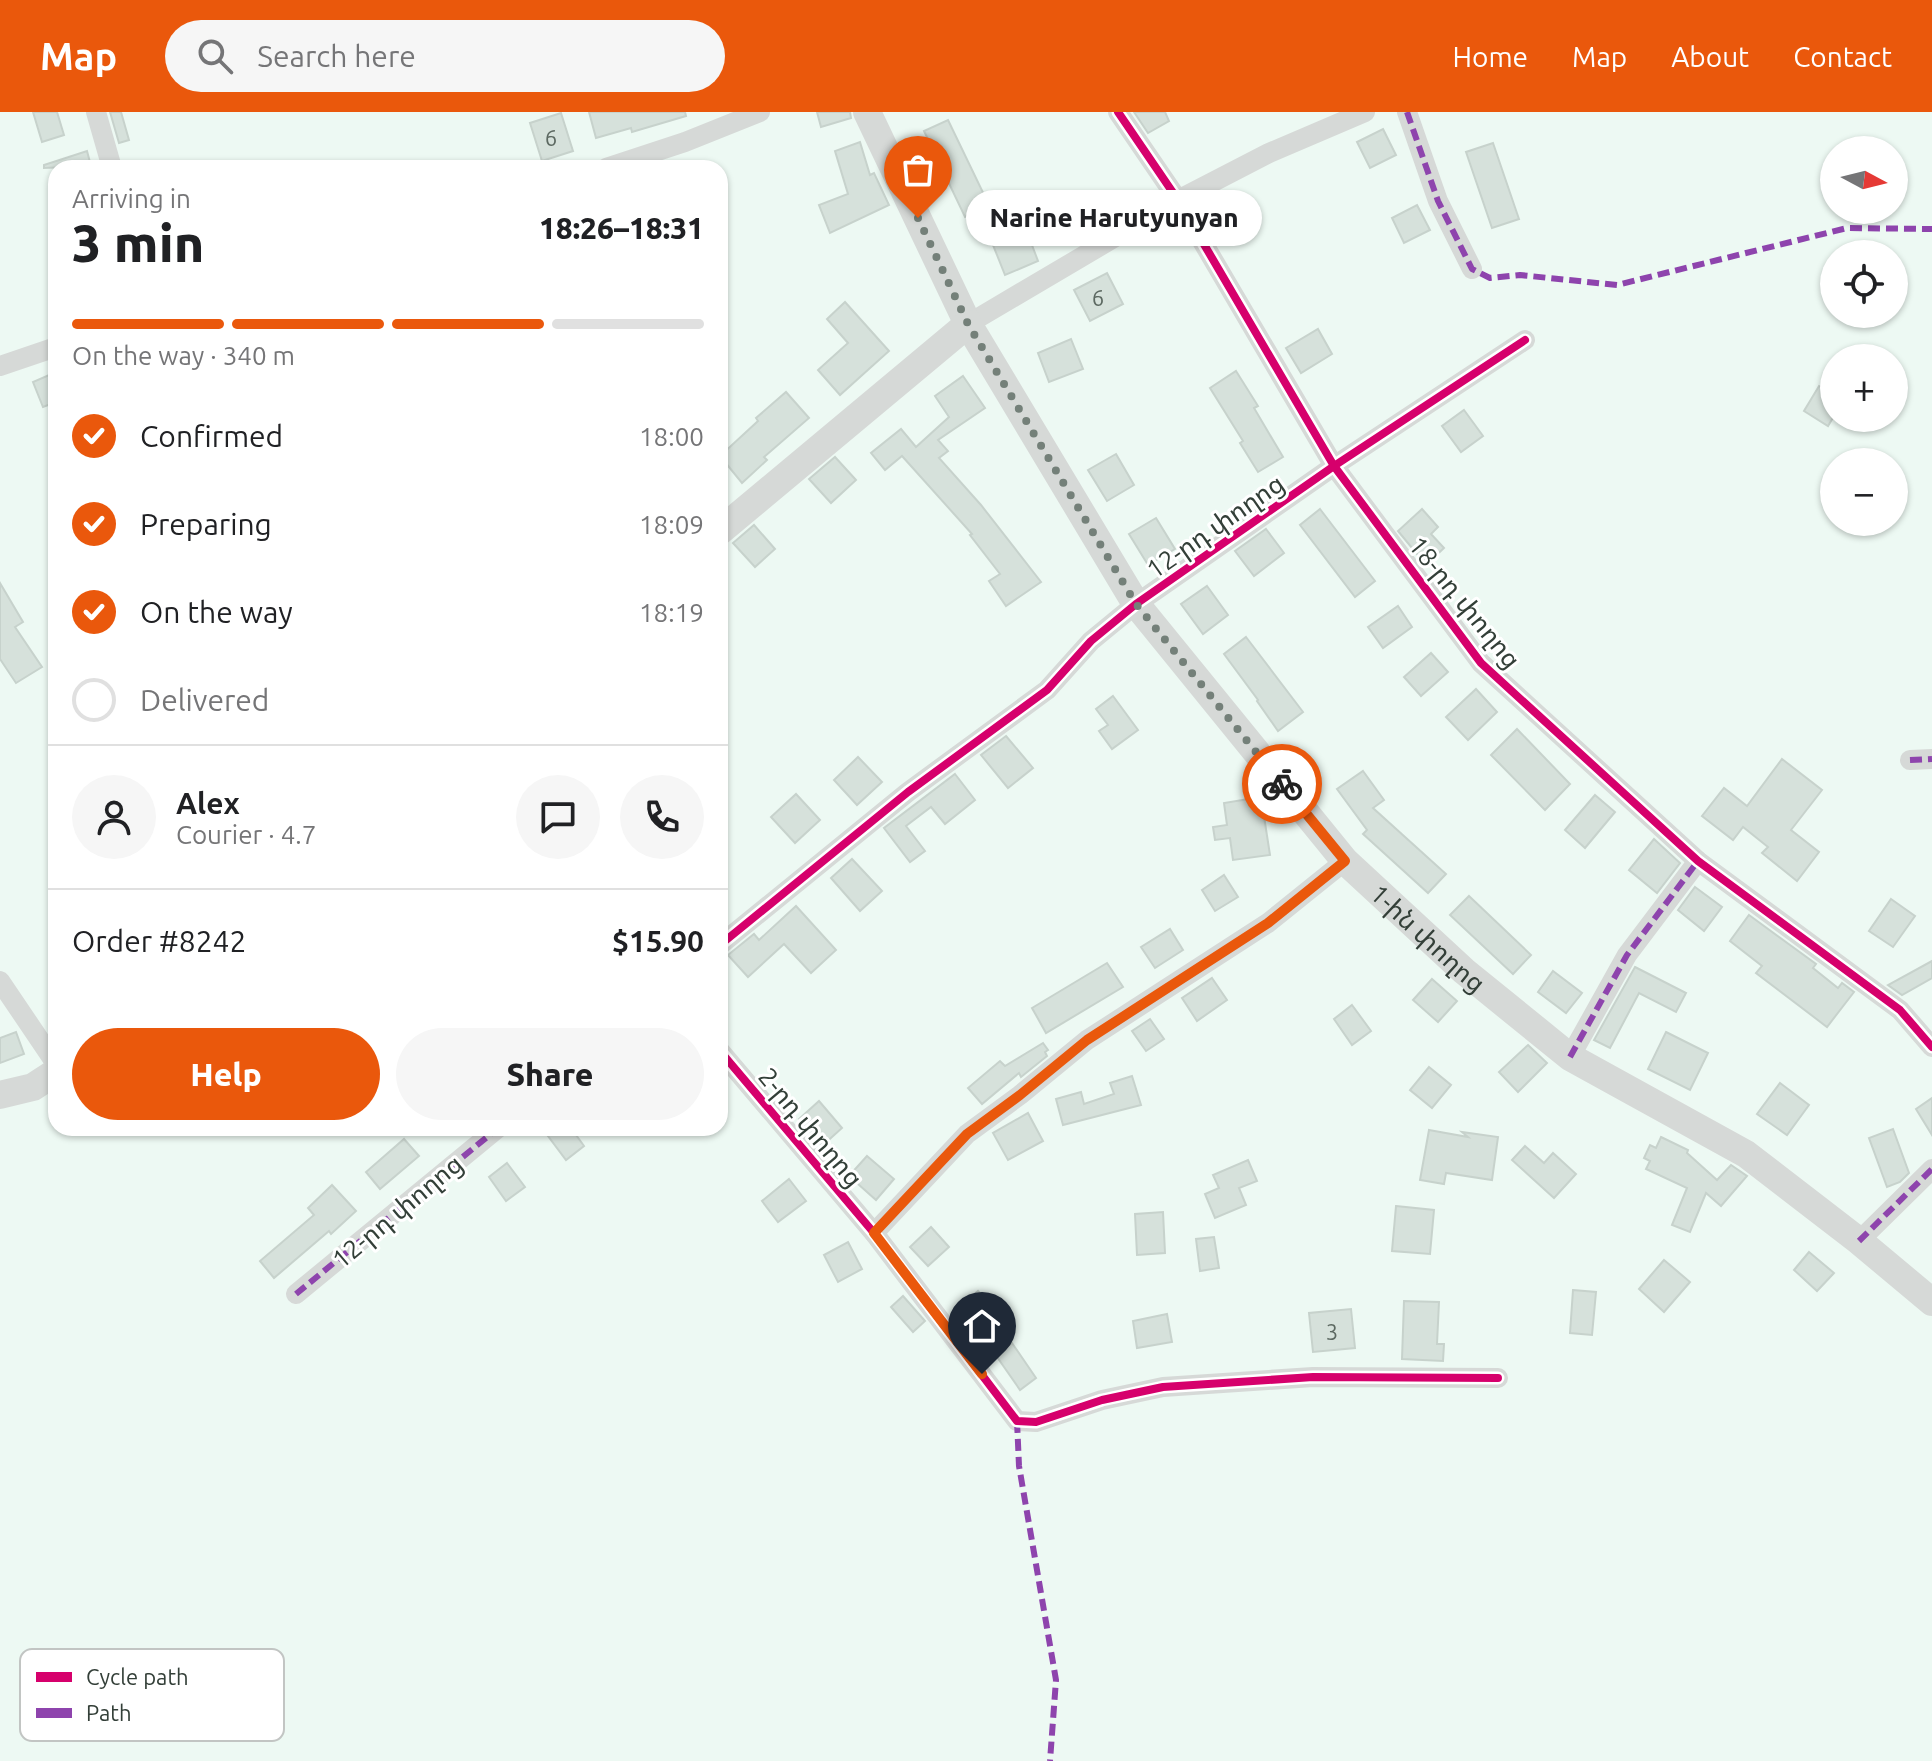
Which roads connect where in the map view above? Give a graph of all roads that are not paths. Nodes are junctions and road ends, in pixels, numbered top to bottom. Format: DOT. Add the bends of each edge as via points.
graph roads {
  1 [pos="96,112"];
  2 [pos="760,112"];
  3 [pos="867,112"];
  4 [pos="1118,112"];
  5 [pos="1365,112"];
  6 [pos="1407,112"];
  7 [pos="110,160"];
  8 [pos="630,160"];
  9 [pos="1178,200"];
  10 [pos="1472,269"];
  11 [pos="968,324"];
  12 [pos="1525,340"];
  13 [pos="48,350"];
  14 [pos="0,366"];
  15 [pos="1334,466"];
  16 [pos="728,524"];
  17 [pos="1136,604"];
  18 [pos="1932,759"];
  19 [pos="1910,760"];
  20 [pos="1345,861"];
  21 [pos="1698,861"];
  22 [pos="728,938"];
  23 [pos="0,981"];
  24 [pos="1932,1047"];
  25 [pos="48,1052"];
  26 [pos="1570,1057"];
  27 [pos="728,1060"];
  28 [pos="48,1077"];
  29 [pos="0,1095"];
  30 [pos="488,1136"];
  31 [pos="1932,1169"];
  32 [pos="874,1233"];
  33 [pos="1859,1241"];
  34 [pos="296,1294"];
  35 [pos="1932,1302"];
  36 [pos="1498,1378"];
  1 -- 7 [label="street"];
  2 -- 8 [label="street"];
  3 -- 11 [label="main road, 1-ին փողոց"];
  4 -- 9 [label="street, 18-րդ փողոց"];
  5 -- 9 [label="street"];
  6 -- 10 [label="street" via="1438,201"];
  9 -- 11 [label="street"];
  9 -- 15 [label="street, 18-րդ փողոց"];
  11 -- 16 [label="main road"];
  11 -- 17 [label="main road, 1-ին փողոց"];
  12 -- 15 [label="street, 12-րդ փողոց"];
  13 -- 14 [label="street"];
  15 -- 17 [label="street, 12-րդ փողոց"];
  15 -- 21 [label="street, 18-րդ փողոց" via="1481,663"];
  17 -- 20 [label="main road, 1-ին փողոց"];
  17 -- 22 [label="street, 12-րդ փողոց" via="1091,641 1047,690 908,792"];
  18 -- 19 [label="street"];
  20 -- 26 [label="main road, 1-ին փողոց" via="1464,971"];
  20 -- 32 [label="street" via="1268,923 1087,1040 967,1134"];
  21 -- 24 [label="street, 18-րդ փողոց" via="1900,1010"];
  21 -- 26 [label="street" via="1627,955"];
  23 -- 25 [label="street"];
  26 -- 33 [label="main road, 1-ին փողոց" via="1746,1154"];
  27 -- 32 [label="street, 2-րդ փողոց"];
  28 -- 29 [label="main road"];
  30 -- 34 [label="street, 12-րդ փողոց"];
  31 -- 33 [label="street"];
  32 -- 36 [label="street, 2-րդ փողոց" via="1017,1421 1036,1422 1163,1387 1313,1377"];
  33 -- 35 [label="main road, 1-ին փողոց"];
}
